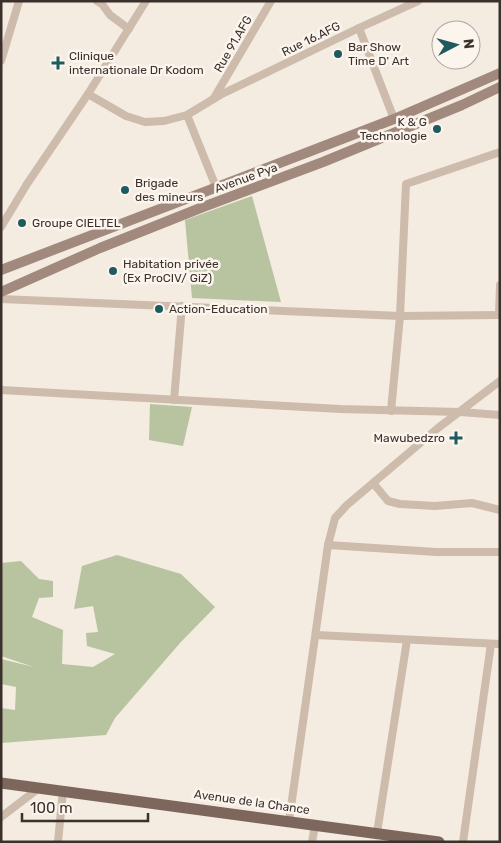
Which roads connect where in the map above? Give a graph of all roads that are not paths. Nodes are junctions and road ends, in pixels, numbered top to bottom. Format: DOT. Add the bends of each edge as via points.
graph roads {
  1 [pos="19,1"];
  2 [pos="146,1"];
  3 [pos="271,1"];
  4 [pos="418,1"];
  5 [pos="101,2"];
  6 [pos="359,28"];
  7 [pos="129,29"];
  8 [pos="1,61"];
  9 [pos="500,73"];
  10 [pos="500,87"];
  11 [pos="88,94"];
  12 [pos="214,98"];
  13 [pos="187,115"];
  14 [pos="394,119"];
  15 [pos="500,152"];
  16 [pos="216,187"];
  17 [pos="1,227"];
  18 [pos="1,270"];
  19 [pos="500,285"];
  20 [pos="1,292"];
  21 [pos="1,299"];
  22 [pos="182,306"];
  23 [pos="499,315"];
  24 [pos="400,316"];
  25 [pos="500,381"];
  26 [pos="1,390"];
  27 [pos="174,400"];
  28 [pos="391,411"];
  29 [pos="460,412"];
  30 [pos="500,415"];
  31 [pos="373,483"];
  32 [pos="500,510"];
  33 [pos="328,546"];
  34 [pos="500,552"];
  35 [pos="316,635"];
  36 [pos="408,640"];
  37 [pos="491,644"];
  38 [pos="500,644"];
  39 [pos="1,783"];
  40 [pos="40,787"];
  41 [pos="63,790"];
  42 [pos="1,817"];
  43 [pos="288,821"];
  44 [pos="315,825"];
  45 [pos="377,833"];
  46 [pos="58,842"];
  47 [pos="312,842"];
  48 [pos="440,842"];
  49 [pos="463,842"];
  1 -- 8 [label="street"];
  2 -- 7 [label="street"];
  3 -- 12 [label="street, Rue 91.AFG"];
  4 -- 6 [label="street, Rue 16.AFG"];
  5 -- 7 [label="street" via="110,15"];
  6 -- 12 [label="street, Rue 16.AFG"];
  6 -- 14 [label="street"];
  7 -- 11 [label="street"];
  9 -- 14 [label="main road, Avenue Pya"];
  10 -- 20 [label="main road, Avenue Pya" via="323,162 100,248"];
  11 -- 13 [label="street, Rue 16.AFG" via="126,116 145,122"];
  11 -- 17 [label="street"];
  12 -- 13 [label="street, Rue 16.AFG"];
  13 -- 16 [label="street"];
  14 -- 16 [label="main road, Avenue Pya"];
  15 -- 24 [label="street" via="406,184"];
  16 -- 18 [label="main road, Avenue Pya"];
  19 -- 23 [label="street"];
  21 -- 22 [label="street"];
  22 -- 24 [label="street"];
  22 -- 27 [label="street"];
  23 -- 24 [label="street"];
  24 -- 28 [label="street"];
  25 -- 29 [label="street"];
  26 -- 27 [label="street"];
  27 -- 28 [label="street"];
  28 -- 29 [label="street"];
  29 -- 30 [label="street"];
  29 -- 31 [label="street"];
  31 -- 32 [label="street" via="388,501 400,504 472,503"];
  31 -- 33 [label="street" via="335,518"];
  33 -- 34 [label="street"];
  33 -- 35 [label="street"];
  35 -- 36 [label="street"];
  35 -- 43 [label="street"];
  36 -- 37 [label="street"];
  36 -- 45 [label="street"];
  37 -- 38 [label="street"];
  37 -- 49 [label="street"];
  39 -- 40 [label="main road, Avenue de la Chance"];
  40 -- 41 [label="main road, Avenue de la Chance"];
  40 -- 42 [label="street"];
  41 -- 43 [label="main road, Avenue de la Chance"];
  41 -- 46 [label="street"];
  43 -- 44 [label="main road, Avenue de la Chance"];
  44 -- 45 [label="main road, Avenue de la Chance"];
  44 -- 47 [label="street"];
  45 -- 48 [label="main road, Avenue de la Chance"];
}
